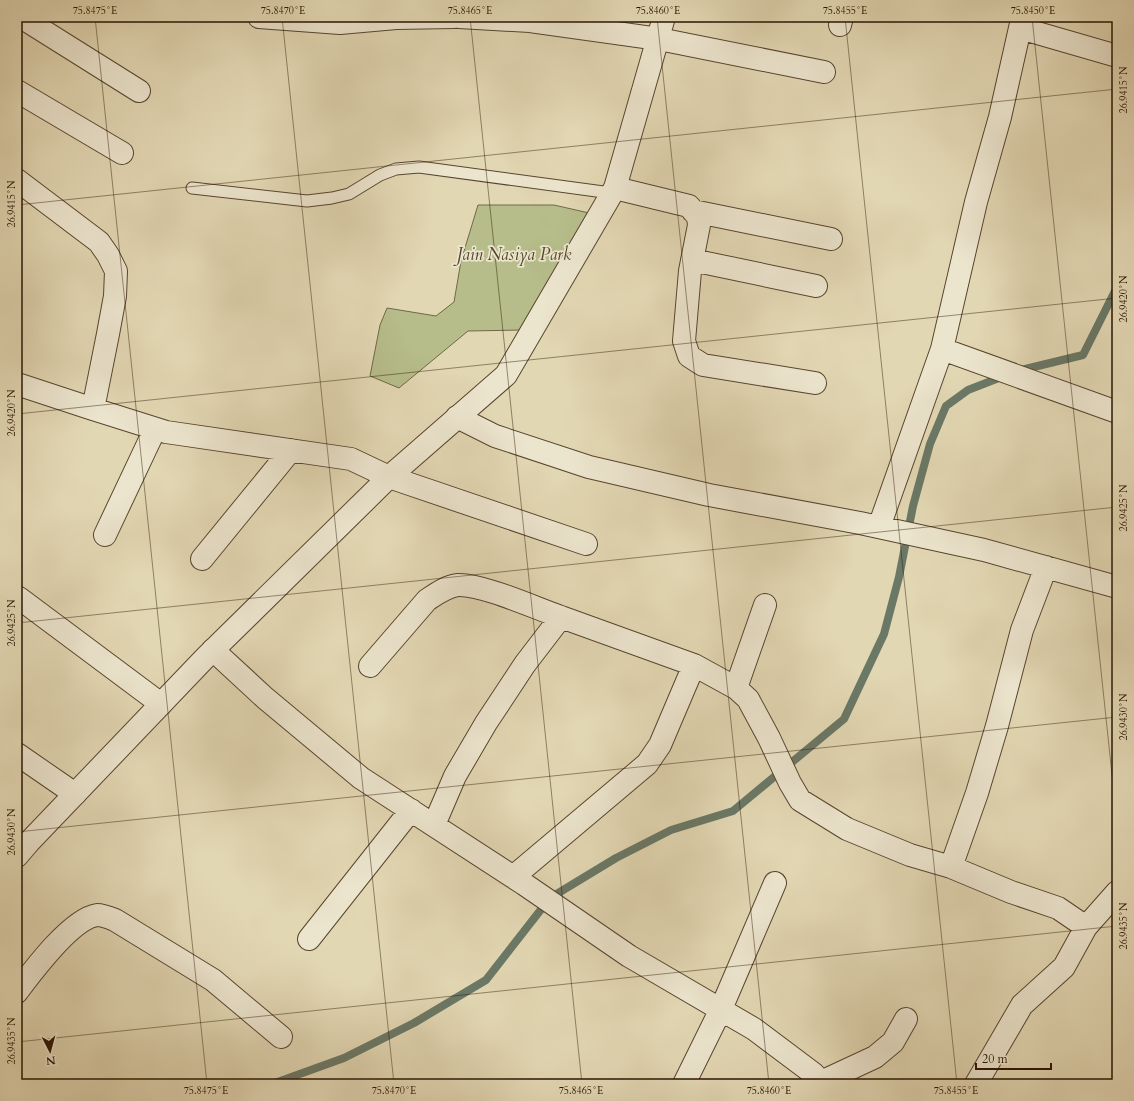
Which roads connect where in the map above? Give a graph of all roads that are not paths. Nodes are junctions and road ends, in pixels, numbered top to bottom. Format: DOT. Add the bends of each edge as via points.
graph roads {
  1 [pos="21,17"];
  2 [pos="259,17"];
  3 [pos="454,17"];
  4 [pos="459,17"];
  5 [pos="664,17"];
  6 [pos="519,19"];
  7 [pos="1022,23"];
  8 [pos="659,39"];
  9 [pos="1117,56"];
  10 [pos="824,72"];
  11 [pos="139,90"];
  12 [pos="17,91"];
  13 [pos="122,153"];
  14 [pos="17,180"];
  15 [pos="192,188"];
  16 [pos="613,191"];
  17 [pos="693,211"];
  18 [pos="831,239"];
  19 [pos="692,260"];
  20 [pos="816,286"];
  21 [pos="942,349"];
  22 [pos="815,383"];
  23 [pos="17,384"];
  24 [pos="93,409"];
  25 [pos="1117,412"];
  26 [pos="457,417"];
  27 [pos="155,429"];
  28 [pos="292,450"];
  29 [pos="389,477"];
  30 [pos="885,528"];
  31 [pos="105,535"];
  32 [pos="586,544"];
  33 [pos="202,559"];
  34 [pos="1046,567"];
  35 [pos="1117,587"];
  36 [pos="19,598"];
  37 [pos="765,605"];
  38 [pos="561,617"];
  39 [pos="214,650"];
  40 [pos="694,665"];
  41 [pos="370,666"];
  42 [pos="736,688"];
  43 [pos="161,704"];
  44 [pos="17,754"];
  45 [pos="75,794"];
  46 [pos="411,810"];
  47 [pos="434,825"];
  48 [pos="17,856"];
  49 [pos="951,867"];
  50 [pos="519,881"];
  51 [pos="775,883"];
  52 [pos="1117,892"];
  53 [pos="1086,927"];
  54 [pos="309,939"];
  55 [pos="17,992"];
  56 [pos="721,1009"];
  57 [pos="906,1019"];
  58 [pos="281,1037"];
  59 [pos="684,1084"];
  60 [pos="817,1084"];
  61 [pos="976,1084"];
  1 -- 11 [label="street"];
  2 -- 3 [label="street" via="340,22"];
  4 -- 6 [label="street"];
  5 -- 8 [label="street"];
  6 -- 8 [label="street"];
  7 -- 9 [label="street"];
  7 -- 21 [label="street" via="1000,117 976,202"];
  8 -- 10 [label="street"];
  8 -- 16 [label="street"];
  12 -- 13 [label="street"];
  14 -- 24 [label="street" via="99,242 116,271 115,296"];
  15 -- 16 [label="lane" via="307,201 349,194 380,175 396,169 419,167"];
  16 -- 17 [label="street" via="667,200 688,206"];
  16 -- 26 [label="street" via="506,375"];
  17 -- 18 [label="street"];
  17 -- 19 [label="street" via="698,217 699,225"];
  19 -- 20 [label="street"];
  19 -- 22 [label="street" via="684,341 689,356 703,365"];
  21 -- 25 [label="street"];
  21 -- 30 [label="street"];
  23 -- 24 [label="street"];
  24 -- 27 [label="street"];
  26 -- 29 [label="street"];
  26 -- 30 [label="street" via="495,436 589,467 709,495"];
  27 -- 28 [label="street"];
  27 -- 31 [label="street"];
  28 -- 29 [label="street" via="351,459"];
  28 -- 33 [label="street"];
  29 -- 32 [label="street"];
  29 -- 39 [label="street"];
  30 -- 34 [label="street"];
  34 -- 35 [label="street"];
  34 -- 49 [label="street" via="1022,630 997,726"];
  36 -- 43 [label="street"];
  37 -- 42 [label="street"];
  38 -- 40 [label="street"];
  38 -- 41 [label="street" via="478,587 457,585 427,600"];
  38 -- 47 [label="street" via="525,664 486,723 455,776"];
  39 -- 43 [label="street"];
  39 -- 46 [label="street" via="265,698 361,778"];
  40 -- 42 [label="street"];
  40 -- 50 [label="street" via="660,745 647,764"];
  42 -- 49 [label="street" via="748,698 800,800 847,829 910,855"];
  43 -- 45 [label="street"];
  44 -- 45 [label="street"];
  45 -- 48 [label="street"];
  46 -- 47 [label="street"];
  46 -- 54 [label="street"];
  47 -- 50 [label="street"];
  49 -- 53 [label="street" via="1058,908"];
  50 -- 56 [label="street" via="629,956"];
  51 -- 56 [label="street"];
  52 -- 53 [label="street"];
  53 -- 61 [label="street" via="1064,967 1022,1005"];
  55 -- 58 [label="street" via="42,958 82,921 97,915 115,920 213,980"];
  56 -- 59 [label="street"];
  56 -- 60 [label="street" via="754,1029 814,1074"];
  57 -- 60 [label="street" via="893,1042 875,1057"];
}
